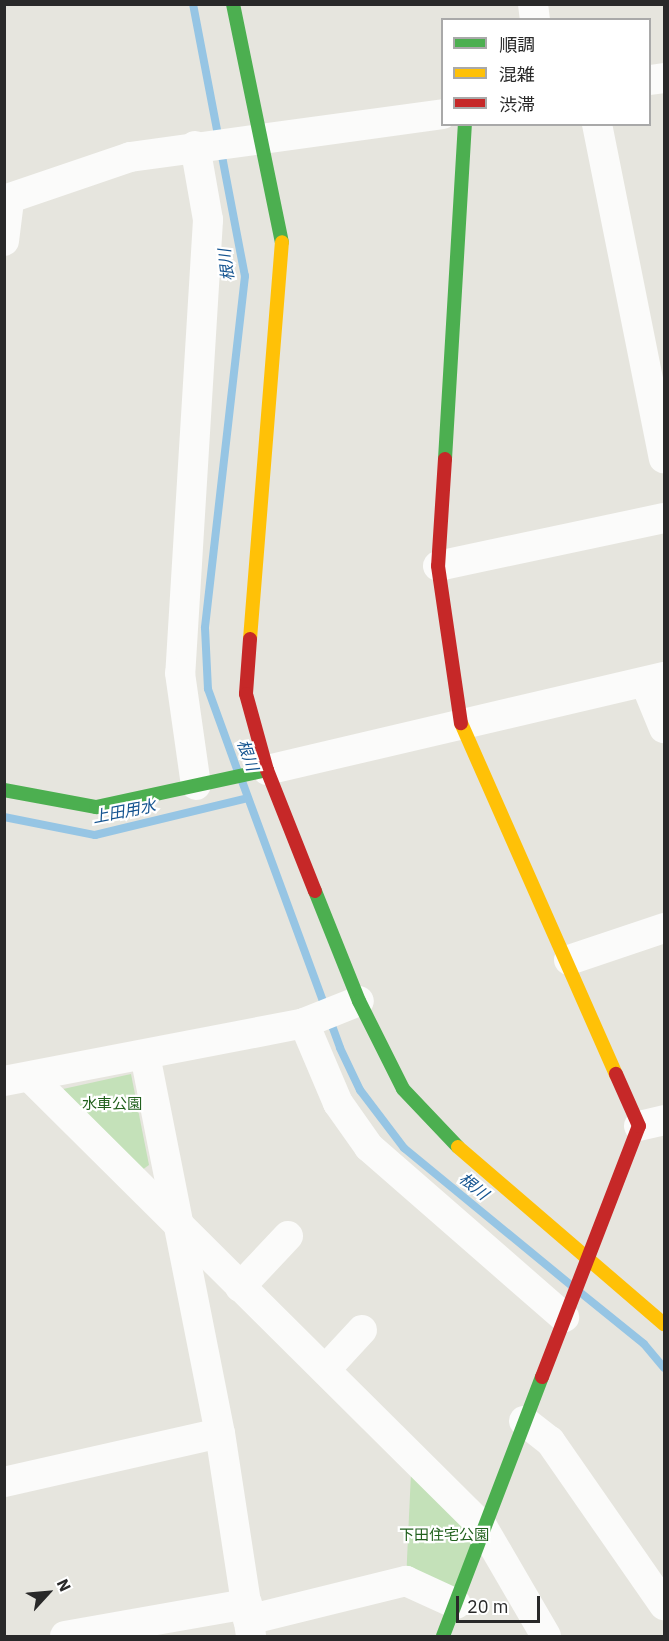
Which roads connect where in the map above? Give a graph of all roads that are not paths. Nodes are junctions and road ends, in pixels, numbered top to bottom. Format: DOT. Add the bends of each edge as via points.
graph roads {
  1 [pos="233,4"];
  2 [pos="441,114"];
  3 [pos="465,126"];
  4 [pos="597,126"];
  5 [pos="255,140"];
  6 [pos="201,146"];
  7 [pos="7,200"];
  8 [pos="4,241"];
  9 [pos="664,458"];
  10 [pos="664,518"];
  11 [pos="438,566"];
  12 [pos="655,680"];
  13 [pos="461,722"];
  14 [pos="664,728"];
  15 [pos="267,770"];
  16 [pos="196,785"];
  17 [pos="4,790"];
  18 [pos="664,928"];
  19 [pos="569,960"];
  20 [pos="359,1001"];
  21 [pos="304,1023"];
  22 [pos="145,1055"];
  23 [pos="18,1080"];
  24 [pos="652,1123"];
  25 [pos="181,1230"];
  26 [pos="288,1236"];
  27 [pos="585,1265"];
  28 [pos="240,1287"];
  29 [pos="567,1311"];
  30 [pos="664,1322"];
  31 [pos="362,1330"];
  32 [pos="326,1369"];
  33 [pos="524,1421"];
  34 [pos="220,1433"];
  35 [pos="4,1482"];
  36 [pos="482,1526"];
  37 [pos="456,1604"];
  38 [pos="664,1605"];
  39 [pos="249,1620"];
  40 [pos="65,1636"];
  41 [pos="443,1636"];
  42 [pos="546,1636"];
  1 -- 5 [label="street"];
  2 -- 5 [label="street"];
  3 -- 11 [label="street"];
  4 -- 9 [label="street"];
  5 -- 6 [label="street"];
  5 -- 15 [label="street" via="283,245 246,694"];
  6 -- 7 [label="street" via="130,157"];
  6 -- 16 [label="street" via="208,220 180,673"];
  7 -- 8 [label="street"];
  10 -- 11 [label="street"];
  11 -- 13 [label="street"];
  12 -- 13 [label="street"];
  12 -- 14 [label="street"];
  13 -- 15 [label="street"];
  13 -- 19 [label="street"];
  15 -- 16 [label="street"];
  15 -- 20 [label="street"];
  16 -- 17 [label="street" via="96,807"];
  18 -- 19 [label="street"];
  19 -- 24 [label="street"];
  20 -- 21 [label="street"];
  20 -- 27 [label="street" via="388,1062 420,1111"];
  21 -- 22 [label="street"];
  21 -- 29 [label="street" via="338,1103 369,1147"];
  22 -- 23 [label="street"];
  22 -- 25 [label="street"];
  23 -- 25 [label="street"];
  24 -- 27 [label="street"];
  25 -- 28 [label="street"];
  25 -- 34 [label="street"];
  26 -- 28 [label="street"];
  27 -- 29 [label="street"];
  27 -- 30 [label="street"];
  28 -- 32 [label="street"];
  29 -- 33 [label="street"];
  31 -- 32 [label="street"];
  32 -- 36 [label="street"];
  33 -- 36 [label="street"];
  33 -- 38 [label="street" via="550,1441"];
  34 -- 35 [label="street"];
  34 -- 39 [label="street"];
  36 -- 37 [label="street"];
  36 -- 42 [label="street"];
  37 -- 39 [label="street" via="406,1581"];
  37 -- 41 [label="street"];
  39 -- 40 [label="street"];
}
